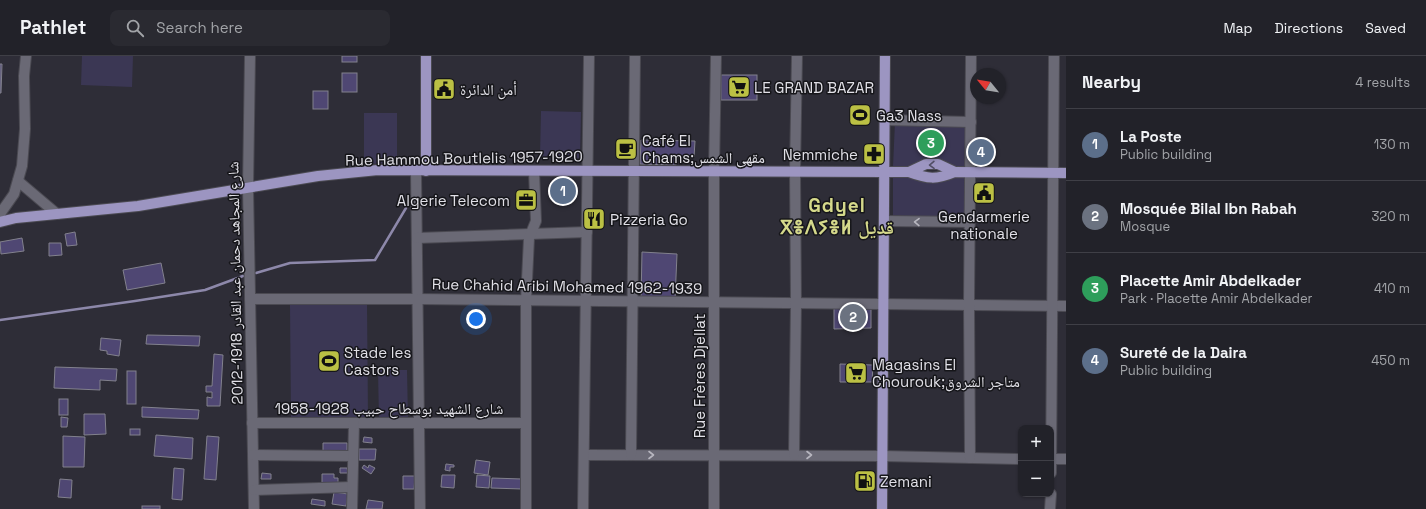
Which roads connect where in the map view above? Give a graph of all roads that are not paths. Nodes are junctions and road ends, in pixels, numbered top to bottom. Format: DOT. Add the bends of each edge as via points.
graph roads {
  1 [pos="26,56"];
  2 [pos="250,56"];
  3 [pos="426,56"];
  4 [pos="589,56"];
  5 [pos="635,56"];
  6 [pos="716,56"];
  7 [pos="797,56"];
  8 [pos="885,56"];
  9 [pos="971,56"];
  10 [pos="1054,56"];
  11 [pos="885,120"];
  12 [pos="971,122"];
  13 [pos="416,171"];
  14 [pos="426,171"];
  15 [pos="534,171"];
  16 [pos="588,171"];
  17 [pos="634,171"];
  18 [pos="714,172"];
  19 [pos="795,172"];
  20 [pos="884,172"];
  21 [pos="909,172"];
  22 [pos="955,172"];
  23 [pos="971,172"];
  24 [pos="1053,173"];
  25 [pos="1066,173"];
  26 [pos="18,181"];
  27 [pos="248,188"];
  28 [pos="0,214"];
  29 [pos="57,214"];
  30 [pos="884,221"];
  31 [pos="0,222"];
  32 [pos="970,222"];
  33 [pos="587,232"];
  34 [pos="531,234"];
  35 [pos="417,238"];
  36 [pos="250,299"];
  37 [pos="417,299"];
  38 [pos="526,301"];
  39 [pos="586,302"];
  40 [pos="632,302"];
  41 [pos="714,303"];
  42 [pos="796,303"];
  43 [pos="883,303"];
  44 [pos="969,304"];
  45 [pos="1052,306"];
  46 [pos="1066,306"];
  47 [pos="252,423"];
  48 [pos="354,423"];
  49 [pos="419,423"];
  50 [pos="526,423"];
  51 [pos="1051,425"];
  52 [pos="253,455"];
  53 [pos="584,455"];
  54 [pos="631,455"];
  55 [pos="714,455"];
  56 [pos="794,455"];
  57 [pos="353,456"];
  58 [pos="882,456"];
  59 [pos="970,458"];
  60 [pos="1018,459"];
  61 [pos="1054,459"];
  62 [pos="1066,459"];
  63 [pos="352,487"];
  64 [pos="254,490"];
  65 [pos="1051,497"];
  66 [pos="254,509"];
  67 [pos="352,509"];
  68 [pos="420,509"];
  69 [pos="526,509"];
  70 [pos="583,509"];
  71 [pos="714,509"];
  72 [pos="882,509"];
  73 [pos="1050,509"];
  1 -- 26 [label="street" via="25,129"];
  2 -- 27 [label="street, شارع المجاهد دحمان عبد القادر 1918-2012"];
  3 -- 14 [label="main road"];
  4 -- 16 [label="street"];
  5 -- 17 [label="street"];
  6 -- 18 [label="street, Rue Frères Djellat"];
  7 -- 19 [label="street"];
  8 -- 11 [label="main road"];
  9 -- 12 [label="street"];
  10 -- 24 [label="street"];
  11 -- 12 [label="street"];
  11 -- 20 [label="main road"];
  12 -- 23 [label="street"];
  13 -- 14 [label="main road, Rue Hammou Boutlelis 1957-1920"];
  13 -- 27 [label="main road, Rue Hammou Boutlelis 1957-1920" via="378,170 318,176"];
  13 -- 35 [label="street"];
  14 -- 15 [label="main road, Rue Hammou Boutlelis 1957-1920"];
  15 -- 16 [label="main road, Rue Hammou Boutlelis 1957-1920"];
  15 -- 34 [label="street" via="536,222"];
  16 -- 17 [label="main road, Rue Hammou Boutlelis 1957-1920"];
  16 -- 33 [label="street"];
  17 -- 18 [label="main road, Rue Hammou Boutlelis 1957-1920"];
  17 -- 40 [label="street"];
  18 -- 19 [label="main road, Rue Hammou Boutlelis 1957-1920"];
  18 -- 41 [label="street, Rue Frères Djellat"];
  19 -- 20 [label="main road, Rue Hammou Boutlelis 1957-1920"];
  19 -- 42 [label="street"];
  20 -- 21 [label="main road, Rue Hammou Boutlelis 1957-1920"];
  20 -- 30 [label="main road"];
  21 -- 22 [label="main road" via="934,179"];
  22 -- 21 [label="main road, one-way" via="938,164 926,164"];
  22 -- 23 [label="main road"];
  23 -- 24 [label="main road"];
  23 -- 32 [label="street"];
  24 -- 25 [label="main road"];
  24 -- 45 [label="street"];
  26 -- 28 [label="street" via="14,194"];
  26 -- 29 [label="street"];
  27 -- 29 [label="main road, Rue Hammou Boutlelis 1957-1920" via="138,206"];
  27 -- 36 [label="street, شارع المجاهد دحمان عبد القادر 1918-2012"];
  29 -- 31 [label="main road, Rue Hammou Boutlelis 1957-1920"];
  32 -- 30 [label="street, one-way"];
  30 -- 43 [label="main road"];
  32 -- 44 [label="street"];
  33 -- 34 [label="street"];
  33 -- 39 [label="street"];
  34 -- 35 [label="street"];
  34 -- 38 [label="street"];
  35 -- 37 [label="street"];
  36 -- 37 [label="street, Rue Chahid Aribi Mohamed 1962-1939"];
  36 -- 47 [label="street, شارع المجاهد دحمان عبد القادر 1918-2012"];
  37 -- 38 [label="street, Rue Chahid Aribi Mohamed 1962-1939"];
  37 -- 49 [label="street"];
  38 -- 39 [label="street, Rue Chahid Aribi Mohamed 1962-1939"];
  38 -- 50 [label="street"];
  39 -- 40 [label="street, Rue Chahid Aribi Mohamed 1962-1939"];
  39 -- 53 [label="street"];
  40 -- 41 [label="street, Rue Chahid Aribi Mohamed 1962-1939"];
  40 -- 54 [label="street"];
  41 -- 42 [label="street, Rue Chahid Aribi Mohamed 1962-1939"];
  41 -- 55 [label="street, Rue Frères Djellat"];
  42 -- 43 [label="street, Rue Chahid Aribi Mohamed 1962-1939"];
  42 -- 56 [label="street"];
  43 -- 44 [label="street, Rue Chahid Aribi Mohamed 1962-1939"];
  43 -- 58 [label="main road"];
  44 -- 45 [label="street, Rue Chahid Aribi Mohamed 1962-1939"];
  44 -- 59 [label="street"];
  45 -- 46 [label="street, Rue Chahid Aribi Mohamed 1962-1939"];
  45 -- 51 [label="street"];
  47 -- 48 [label="street, شارع الشهيد بوسطاح حبيب 1928-1958"];
  47 -- 52 [label="street, شارع المجاهد دحمان عبد القادر 1918-2012"];
  48 -- 49 [label="street, شارع الشهيد بوسطاح حبيب 1928-1958"];
  48 -- 57 [label="street"];
  49 -- 50 [label="street, شارع الشهيد بوسطاح حبيب 1928-1958"];
  49 -- 68 [label="street"];
  50 -- 69 [label="street"];
  52 -- 57 [label="street"];
  52 -- 64 [label="street, شارع المجاهد دحمان عبد القادر 1918-2012"];
  53 -- 54 [label="street"];
  53 -- 70 [label="street"];
  54 -- 55 [label="street, one-way"];
  55 -- 56 [label="street"];
  55 -- 71 [label="street, Rue Frères Djellat"];
  56 -- 58 [label="street, one-way"];
  57 -- 63 [label="street"];
  58 -- 59 [label="street"];
  58 -- 72 [label="main road"];
  59 -- 60 [label="street"];
  61 -- 62 [label="street"];
  63 -- 64 [label="street"];
  63 -- 67 [label="street"];
  64 -- 66 [label="street, شارع المجاهد دحمان عبد القادر 1918-2012"];
  65 -- 73 [label="street"];
}
